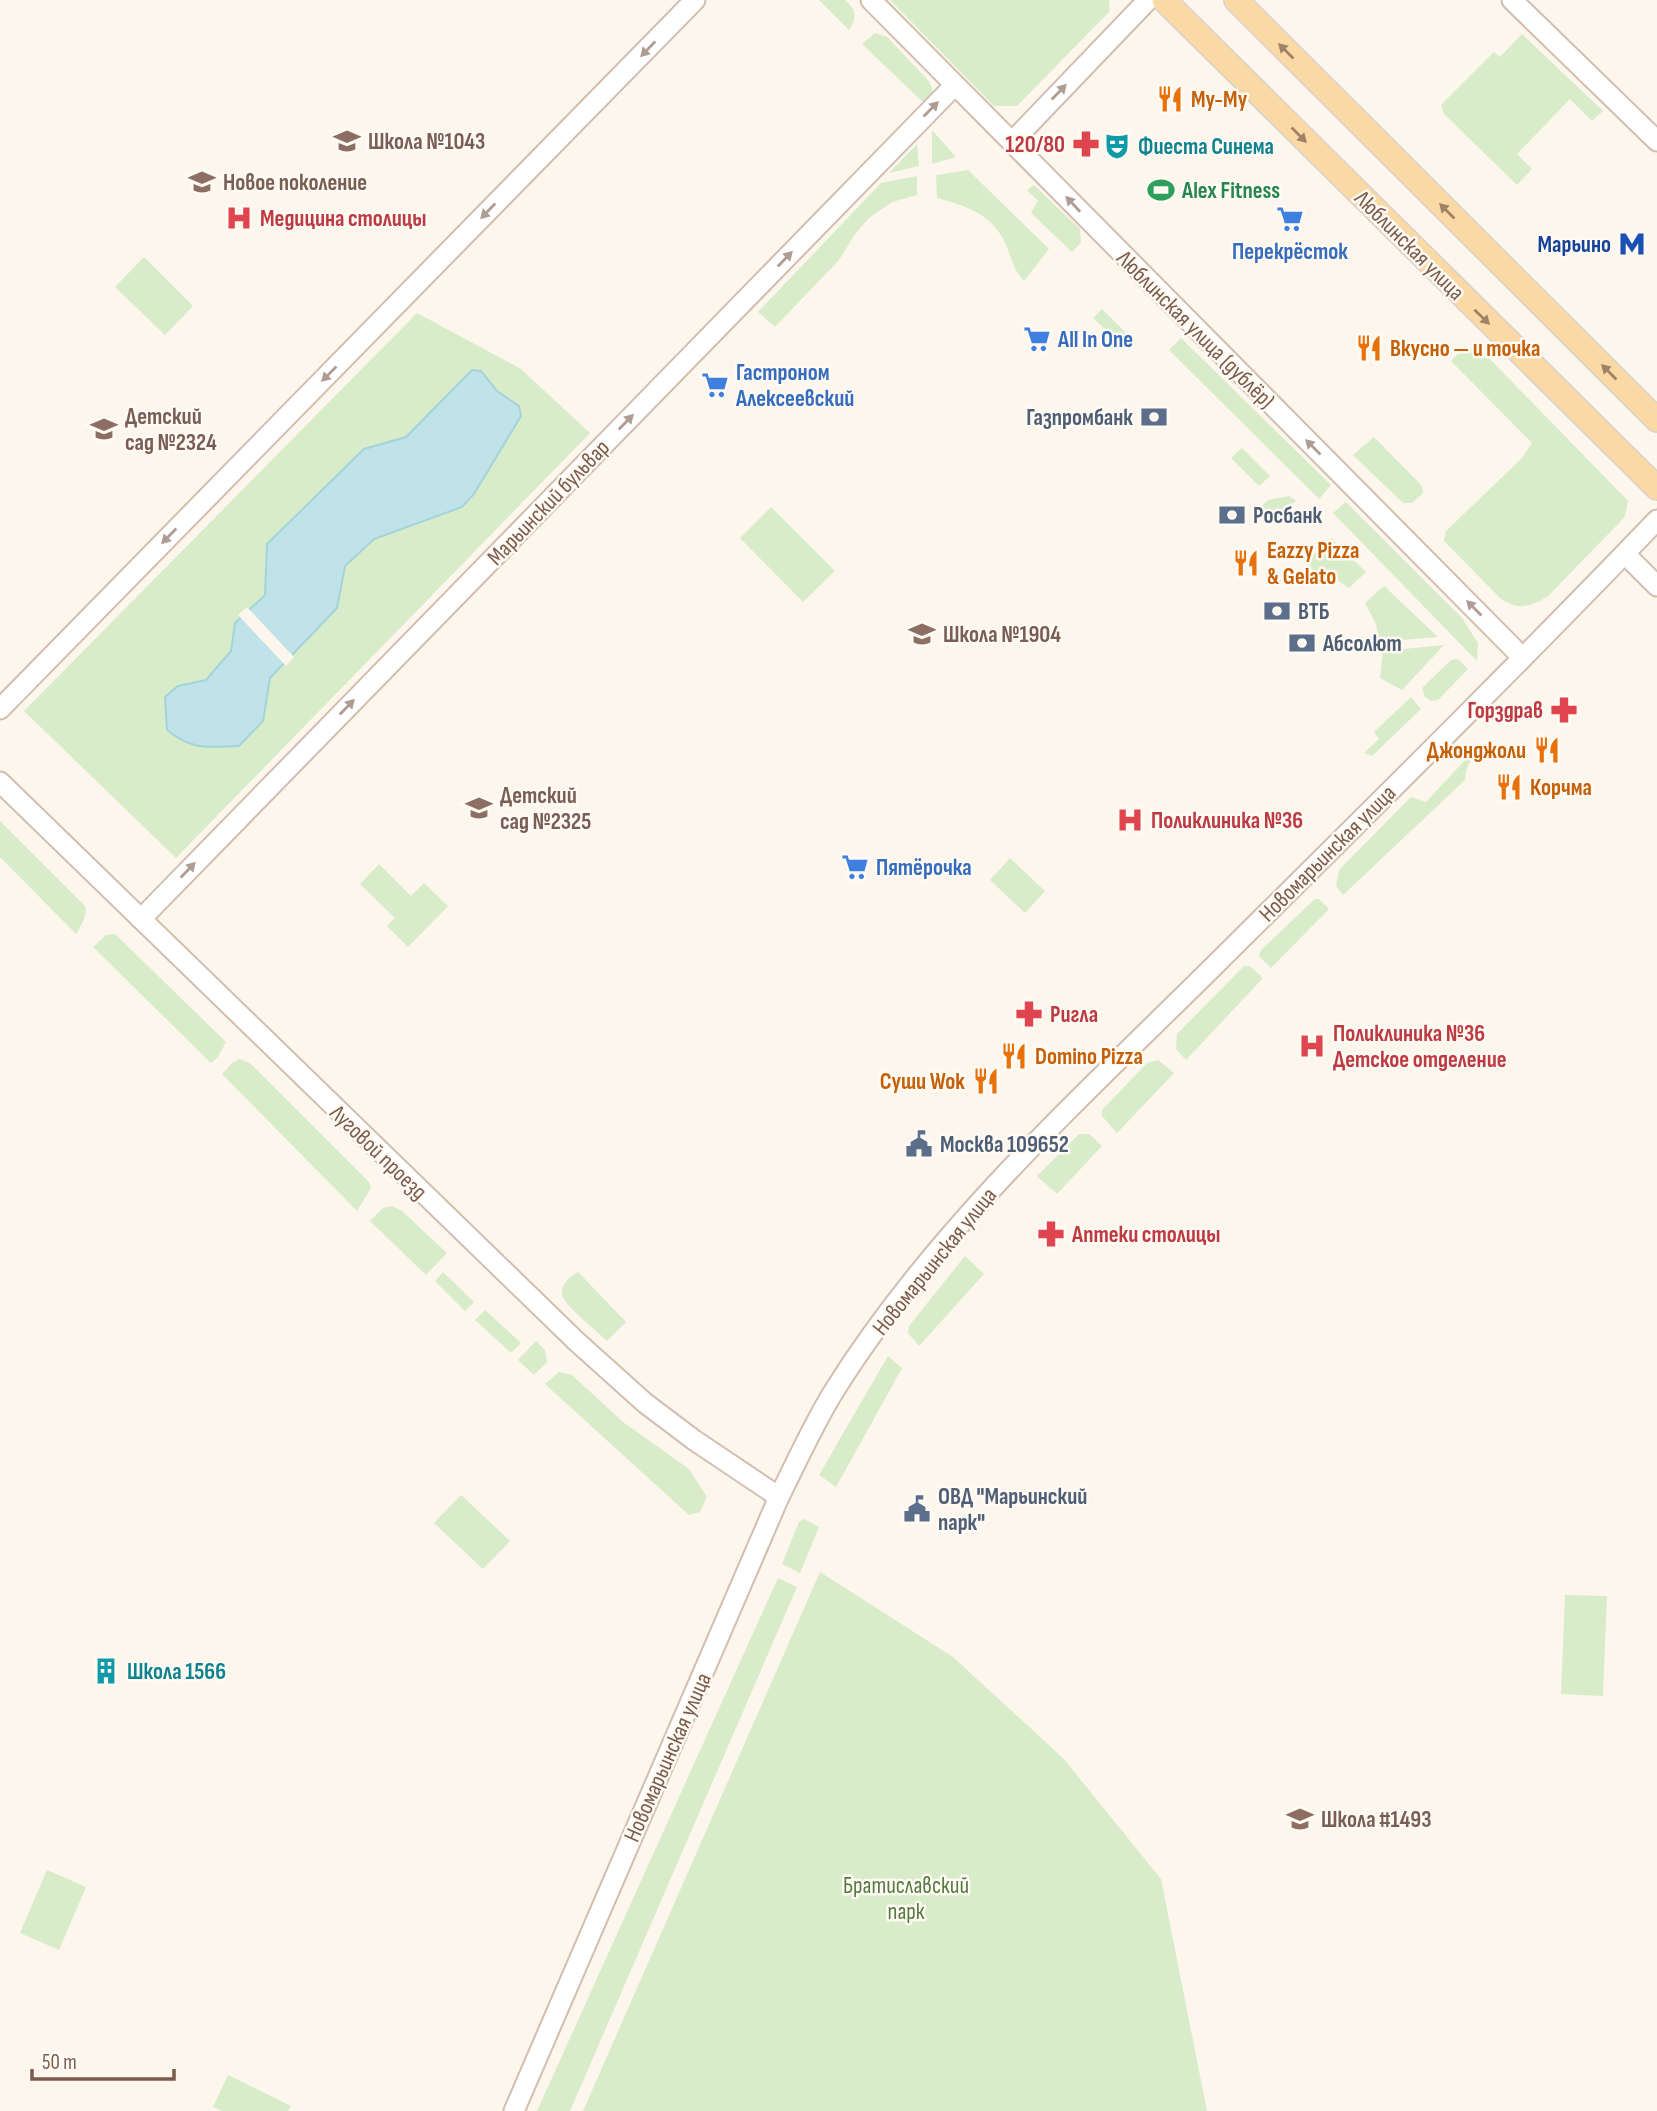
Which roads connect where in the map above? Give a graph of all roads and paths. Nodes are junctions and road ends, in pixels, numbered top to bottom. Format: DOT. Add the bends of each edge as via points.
graph roads {
  1 [pos="695,0"];
  2 [pos="871,0"];
  3 [pos="1148,0"];
  4 [pos="1164,0"];
  5 [pos="1236,0"];
  6 [pos="1512,0"];
  7 [pos="955,85"];
  8 [pos="1657,141"];
  9 [pos="1012,142"];
  10 [pos="1657,420"];
  11 [pos="1657,488"];
  12 [pos="1657,520"];
  13 [pos="1625,554"];
  14 [pos="1657,586"];
  15 [pos="1522,657"];
  16 [pos="0,709"];
  17 [pos="0,782"];
  18 [pos="141,919"];
  19 [pos="779,1497"];
  20 [pos="514,2111"];
  1 -- 16 [label="street, one-way"];
  2 -- 7 [label="street, Люблинская улица (дублёр)"];
  9 -- 3 [label="street, one-way"];
  4 -- 11 [label="main road, Люблинская улица, one-way"];
  10 -- 5 [label="main road, one-way"];
  6 -- 8 [label="street"];
  7 -- 9 [label="street, Люблинская улица (дублёр)"];
  18 -- 7 [label="street, Марьинский бульвар, one-way"];
  15 -- 9 [label="street, Люблинская улица (дублёр), one-way"];
  12 -- 13 [label="street, Новомарьинская улица"];
  13 -- 14 [label="street"];
  13 -- 15 [label="street, Новомарьинская улица"];
  15 -- 19 [label="street, Новомарьинская улица" via="1014,1165 881,1322 813,1427"];
  17 -- 18 [label="street, Луговой проезд"];
  18 -- 19 [label="street, Луговой проезд" via="576,1341 645,1403"];
  19 -- 20 [label="street, Новомарьинская улица"];
}
